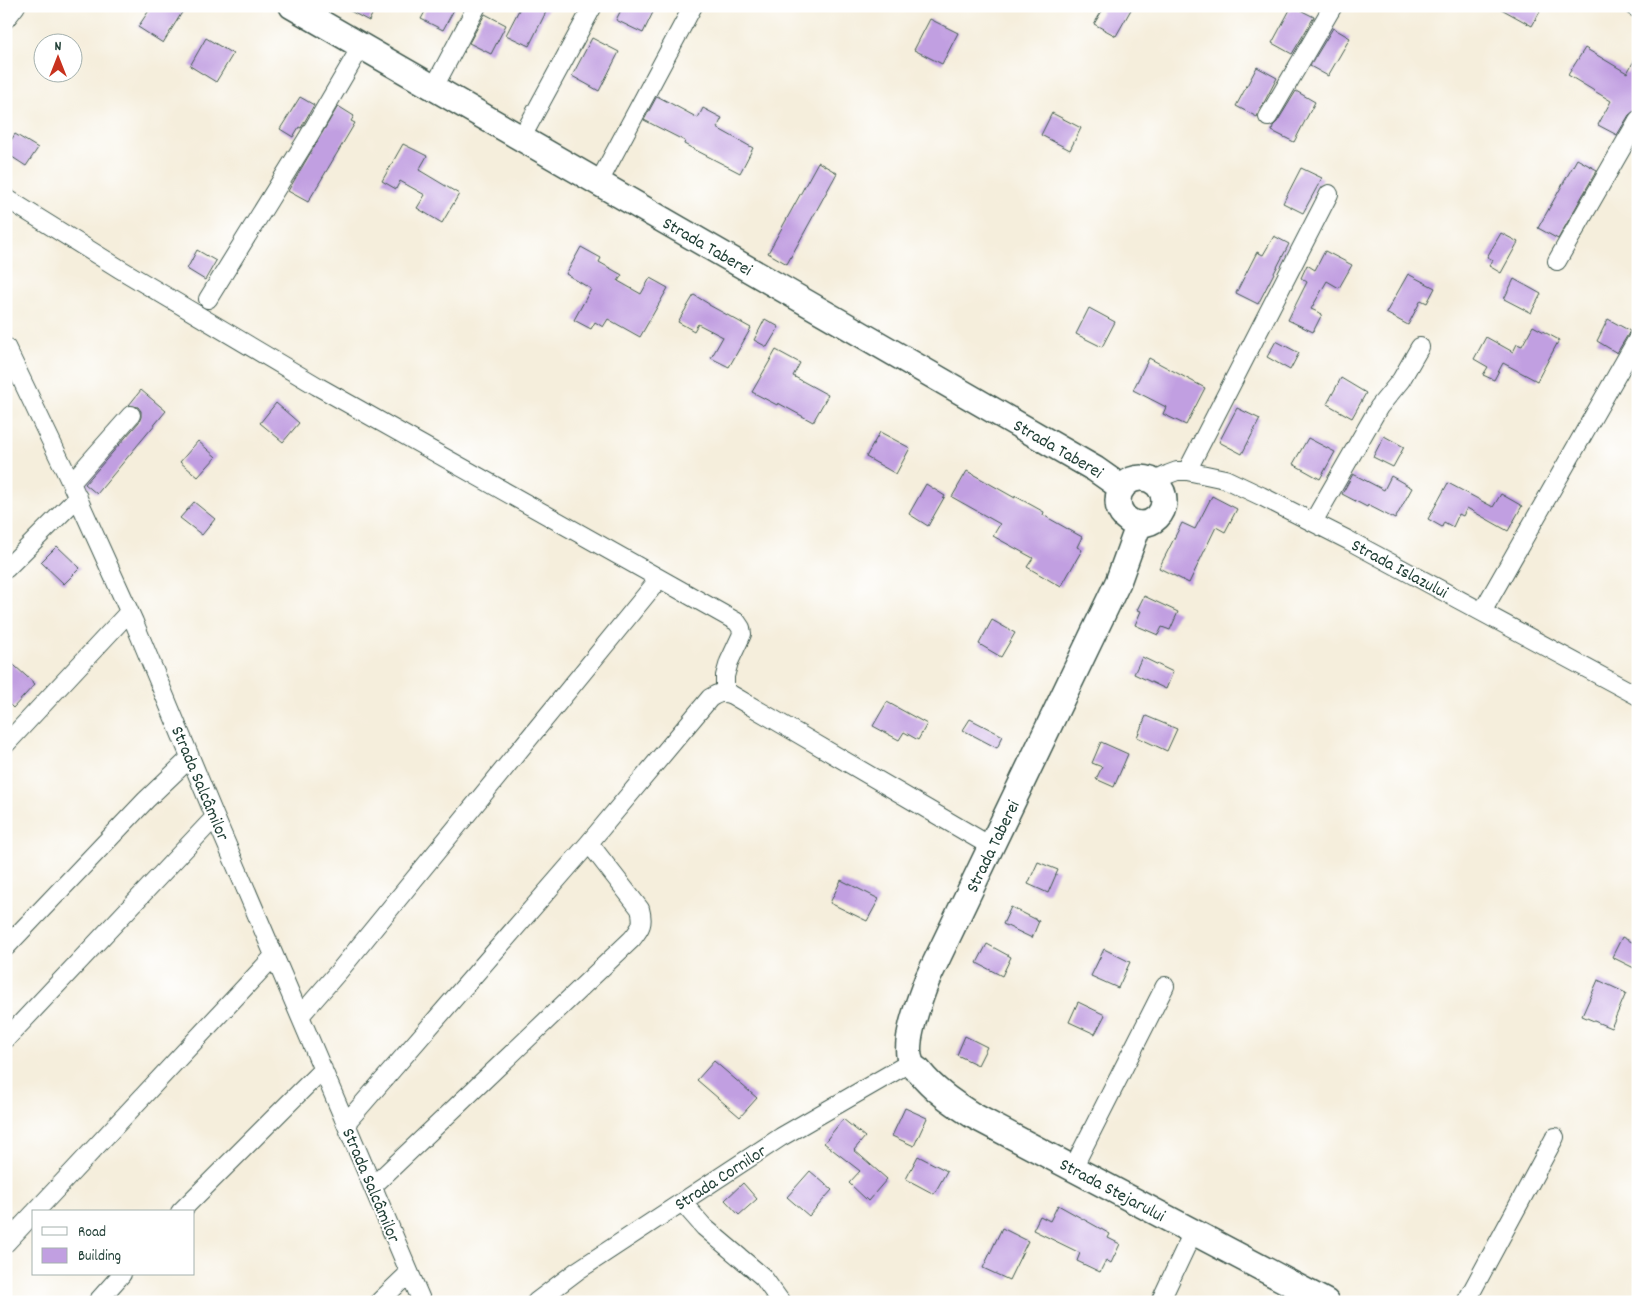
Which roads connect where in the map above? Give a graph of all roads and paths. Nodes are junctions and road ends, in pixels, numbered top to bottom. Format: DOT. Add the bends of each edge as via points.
graph roads {
  1 [pos="16,6"];
  2 [pos="477,6"];
  3 [pos="593,6"];
  4 [pos="693,6"];
  5 [pos="1333,6"];
  6 [pos="1633,6"];
  7 [pos="297,7"];
  8 [pos="1638,10"];
  9 [pos="6,19"];
  10 [pos="362,45"];
  11 [pos="434,87"];
  12 [pos="1268,117"];
  13 [pos="1638,120"];
  14 [pos="522,137"];
  15 [pos="599,182"];
  16 [pos="1329,194"];
  17 [pos="6,198"];
  18 [pos="1557,260"];
  19 [pos="208,298"];
  20 [pos="1638,338"];
  21 [pos="6,347"];
  22 [pos="1420,347"];
  23 [pos="12,378"];
  24 [pos="130,414"];
  25 [pos="1187,471"];
  26 [pos="1155,481"];
  27 [pos="1122,488"];
  28 [pos="74,490"];
  29 [pos="1313,522"];
  30 [pos="1140,524"];
  31 [pos="6,569"];
  32 [pos="659,579"];
  33 [pos="130,612"];
  34 [pos="1482,612"];
  35 [pos="725,692"];
  36 [pos="1638,696"];
  37 [pos="6,744"];
  38 [pos="190,758"];
  39 [pos="214,817"];
  40 [pos="589,843"];
  41 [pos="992,847"];
  42 [pos="6,948"];
  43 [pos="274,956"];
  44 [pos="1164,986"];
  45 [pos="300,1016"];
  46 [pos="6,1038"];
  47 [pos="911,1062"];
  48 [pos="323,1069"];
  49 [pos="346,1123"];
  50 [pos="1555,1137"];
  51 [pos="1073,1168"];
  52 [pos="373,1186"];
  53 [pos="682,1202"];
  54 [pos="37,1210"];
  55 [pos="182,1210"];
  56 [pos="32,1215"];
  57 [pos="1193,1232"];
  58 [pos="6,1243"];
  59 [pos="409,1273"];
  60 [pos="120,1276"];
  61 [pos="97,1302"];
  62 [pos="379,1302"];
  63 [pos="422,1302"];
  64 [pos="536,1302"];
  65 [pos="781,1302"];
  66 [pos="1160,1302"];
  67 [pos="1326,1302"];
  68 [pos="1466,1302"];
  1 -- 9 [label="street"];
  2 -- 11 [label="street"];
  3 -- 14 [label="street"];
  4 -- 15 [label="street"];
  5 -- 12 [label="street"];
  6 -- 8 [label="street"];
  7 -- 10 [label="street, Strada Taberei"];
  10 -- 11 [label="street, Strada Taberei"];
  10 -- 19 [label="street"];
  11 -- 14 [label="street, Strada Taberei"];
  13 -- 18 [label="street"];
  14 -- 15 [label="street, Strada Taberei"];
  15 -- 27 [label="street, Strada Taberei" via="1095,469"];
  16 -- 25 [label="street"];
  17 -- 32 [label="street" via="317,386"];
  20 -- 34 [label="street"];
  21 -- 23 [label="street, Strada Salcâmilor"];
  22 -- 29 [label="street" via="1401,380 1379,407"];
  23 -- 28 [label="street, Strada Salcâmilor"];
  24 -- 28 [label="street"];
  25 -- 26 [label="street, Strada Islazului" via="1177,471"];
  25 -- 29 [label="street, Strada Islazului" via="1225,479"];
  26 -- 27 [label="street, Strada Taberei" via="1137,478"];
  26 -- 30 [label="street" via="1163,492 1162,512 1153,521"];
  27 -- 30 [label="street, Strada Taberei" via="1118,501 1122,514"];
  28 -- 31 [label="street"];
  28 -- 33 [label="street, Strada Salcâmilor"];
  29 -- 34 [label="street, Strada Islazului"];
  30 -- 41 [label="street, Strada Taberei" via="1118,582"];
  32 -- 35 [label="street" via="727,616 741,628 742,634 725,676"];
  32 -- 45 [label="street"];
  33 -- 37 [label="street"];
  33 -- 38 [label="street, Strada Salcâmilor"];
  34 -- 36 [label="street, Strada Islazului"];
  35 -- 40 [label="street" via="710,698"];
  35 -- 41 [label="street"];
  38 -- 39 [label="street, Strada Salcâmilor"];
  38 -- 42 [label="street"];
  39 -- 43 [label="street, Strada Salcâmilor"];
  39 -- 46 [label="street"];
  40 -- 49 [label="street"];
  40 -- 52 [label="street" via="640,909 643,919 640,929"];
  41 -- 47 [label="street, Strada Taberei" via="927,980 911,1033"];
  43 -- 45 [label="street, Strada Salcâmilor"];
  43 -- 54 [label="street"];
  44 -- 51 [label="street"];
  45 -- 48 [label="street, Strada Salcâmilor"];
  47 -- 51 [label="street, Strada Stejarului" via="948,1100"];
  47 -- 53 [label="street, Strada Cornilor" via="781,1137"];
  48 -- 49 [label="street, Strada Salcâmilor"];
  48 -- 55 [label="street"];
  49 -- 52 [label="street, Strada Salcâmilor"];
  50 -- 68 [label="street"];
  51 -- 57 [label="street, Strada Stejarului"];
  52 -- 59 [label="street, Strada Salcâmilor"];
  53 -- 64 [label="street, Strada Cornilor" via="578,1270"];
  53 -- 65 [label="street" via="704,1227 763,1277"];
  56 -- 58 [label="street"];
  57 -- 66 [label="street"];
  57 -- 67 [label="street, Strada Stejarului"];
  59 -- 62 [label="street"];
  59 -- 63 [label="street, Strada Salcâmilor"];
  60 -- 61 [label="street"];
}
